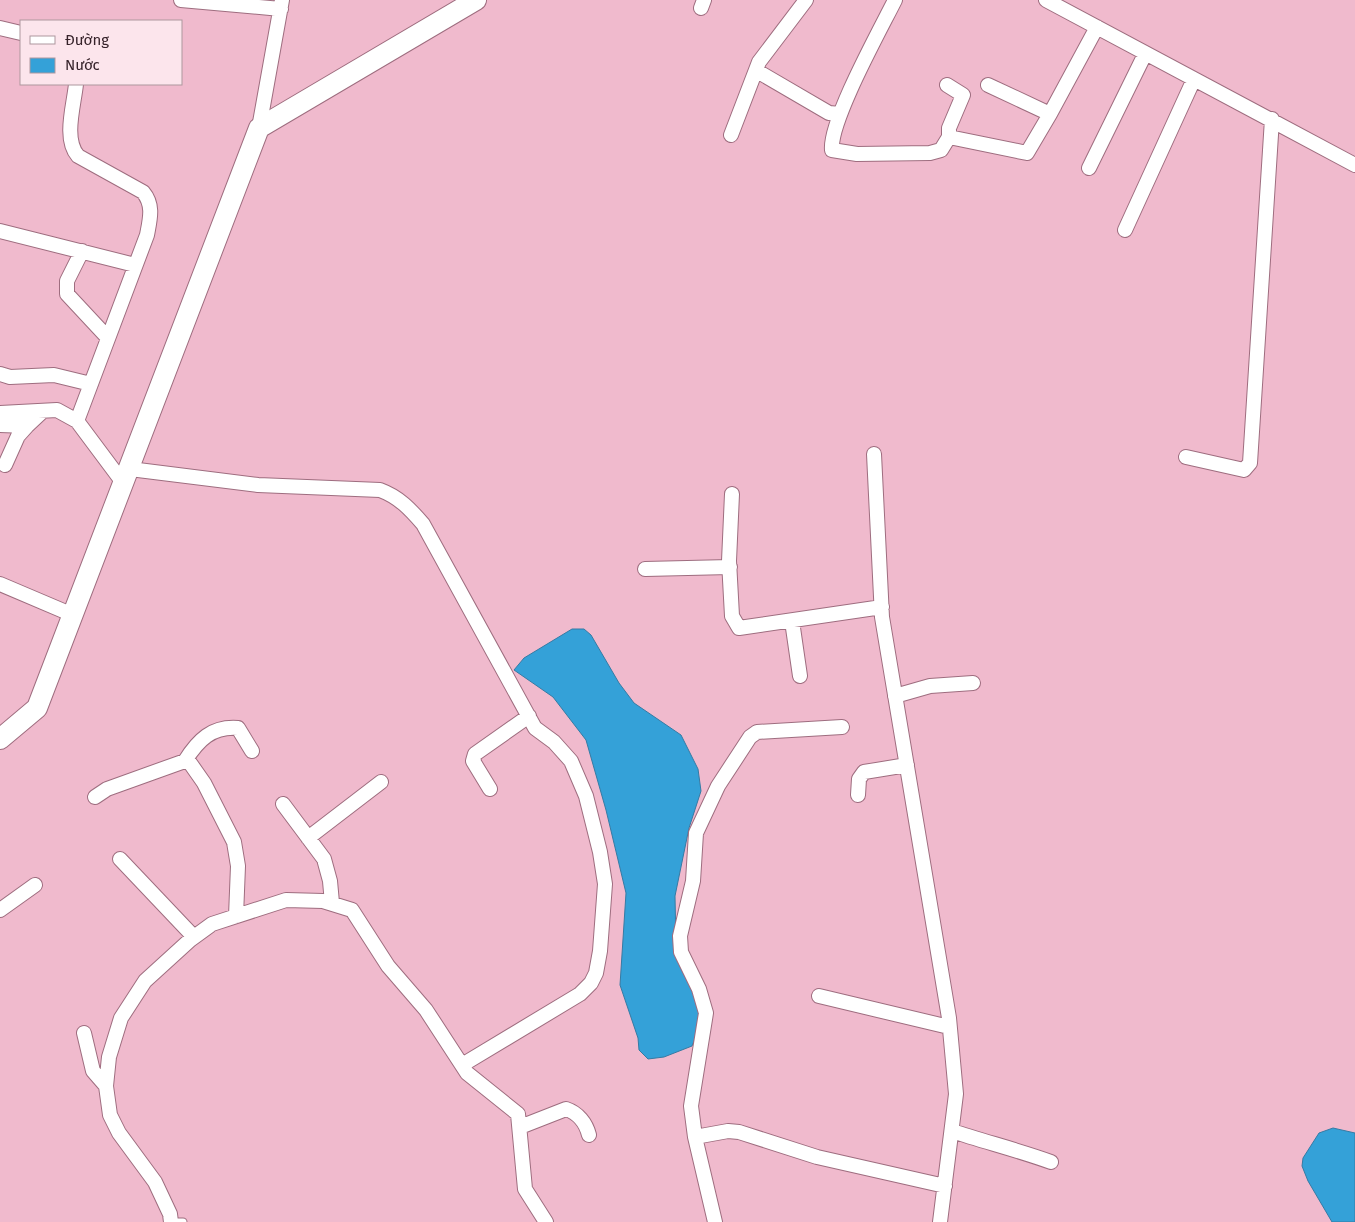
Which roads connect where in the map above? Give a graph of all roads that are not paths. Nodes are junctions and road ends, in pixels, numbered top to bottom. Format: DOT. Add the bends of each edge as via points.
graph roads {
  1 [pos="181,0"];
  2 [pos="476,0"];
  3 [pos="806,0"];
  4 [pos="895,0"];
  5 [pos="1046,0"];
  6 [pos="282,5"];
  7 [pos="1097,27"];
  8 [pos="0,28"];
  9 [pos="20,33"];
  10 [pos="1144,54"];
  11 [pos="757,71"];
  12 [pos="1194,79"];
  13 [pos="76,85"];
  14 [pos="947,85"];
  15 [pos="988,85"];
  16 [pos="840,114"];
  17 [pos="1050,114"];
  18 [pos="1272,119"];
  19 [pos="259,128"];
  20 [pos="731,135"];
  21 [pos="949,137"];
  22 [pos="1355,165"];
  23 [pos="1089,168"];
  24 [pos="1124,230"];
  25 [pos="0,231"];
  26 [pos="82,251"];
  27 [pos="136,264"];
  28 [pos="108,338"];
  29 [pos="0,374"];
  30 [pos="91,384"];
  31 [pos="44,410"];
  32 [pos="0,413"];
  33 [pos="77,421"];
  34 [pos="0,425"];
  35 [pos="27,426"];
  36 [pos="874,454"];
  37 [pos="1186,458"];
  38 [pos="5,465"];
  39 [pos="127,476"];
  40 [pos="732,494"];
  41 [pos="730,567"];
  42 [pos="645,569"];
  43 [pos="0,584"];
  44 [pos="882,607"];
  45 [pos="73,615"];
  46 [pos="792,621"];
  47 [pos="800,676"];
  48 [pos="972,684"];
  49 [pos="895,696"];
  50 [pos="529,716"];
  51 [pos="842,727"];
  52 [pos="0,739"];
  53 [pos="252,751"];
  54 [pos="185,761"];
  55 [pos="907,765"];
  56 [pos="380,782"];
  57 [pos="490,789"];
  58 [pos="858,795"];
  59 [pos="95,797"];
  60 [pos="283,804"];
  61 [pos="308,838"];
  62 [pos="120,859"];
  63 [pos="35,885"];
  64 [pos="332,903"];
  65 [pos="0,910"];
  66 [pos="236,916"];
  67 [pos="194,937"];
  68 [pos="819,996"];
  69 [pos="950,1027"];
  70 [pos="84,1033"];
  71 [pos="462,1065"];
  72 [pos="106,1086"];
  73 [pos="520,1127"];
  74 [pos="952,1131"];
  75 [pos="589,1135"];
  76 [pos="695,1137"];
  77 [pos="1051,1162"];
  78 [pos="945,1186"];
  79 [pos="171,1222"];
  80 [pos="175,1222"];
  81 [pos="183,1222"];
  82 [pos="546,1222"];
  83 [pos="715,1222"];
  84 [pos="940,1222"];
  1 -- 6 [label="street"];
  2 -- 19 [label="main road"];
  3 -- 11 [label="street" via="759,62"];
  4 -- 16 [label="street"];
  5 -- 7 [label="street"];
  6 -- 19 [label="street"];
  7 -- 10 [label="street"];
  7 -- 17 [label="street"];
  8 -- 9 [label="street"];
  10 -- 12 [label="street"];
  10 -- 23 [label="street"];
  11 -- 16 [label="street" via="829,113"];
  11 -- 20 [label="street"];
  12 -- 18 [label="street"];
  12 -- 24 [label="street"];
  13 -- 27 [label="street" via="72,148 78,156 132,184 149,199 150,220"];
  14 -- 21 [label="street" via="963,95 949,128"];
  15 -- 17 [label="street"];
  16 -- 21 [label="street" via="832,150 857,154 930,153 940,150"];
  17 -- 21 [label="street" via="1027,153"];
  18 -- 22 [label="street"];
  18 -- 37 [label="street" via="1250,463 1244,470"];
  19 -- 39 [label="main road"];
  25 -- 26 [label="street"];
  26 -- 27 [label="street"];
  26 -- 28 [label="street" via="68,281 67,294"];
  27 -- 28 [label="street"];
  28 -- 30 [label="street"];
  29 -- 30 [label="street" via="10,377 54,375"];
  30 -- 33 [label="street"];
  31 -- 32 [label="street"];
  31 -- 33 [label="street" via="57,410"];
  31 -- 35 [label="street"];
  33 -- 39 [label="street"];
  34 -- 35 [label="street"];
  35 -- 38 [label="street" via="18,436"];
  36 -- 44 [label="street"];
  39 -- 45 [label="main road"];
  39 -- 50 [label="street" via="380,490 391,494 423,524"];
  40 -- 41 [label="street"];
  41 -- 42 [label="street"];
  41 -- 46 [label="street" via="732,616 740,628"];
  43 -- 45 [label="street"];
  44 -- 46 [label="street"];
  44 -- 49 [label="street"];
  45 -- 52 [label="main road" via="37,708"];
  46 -- 47 [label="street"];
  48 -- 49 [label="street" via="930,686"];
  49 -- 55 [label="street"];
  50 -- 57 [label="street" via="475,754 473,761"];
  50 -- 71 [label="street" via="535,728 554,742 571,761 586,796 605,884 605,916 596,973 580,994"];
  51 -- 76 [label="street" via="757,732 750,737 718,786 696,832 693,881 680,945 706,1013 690,1106"];
  53 -- 54 [label="street" via="238,728 228,727 205,736"];
  54 -- 59 [label="street" via="107,788"];
  54 -- 66 [label="street" via="204,783 234,842 238,866"];
  55 -- 58 [label="street" via="864,772 859,779"];
  55 -- 69 [label="street"];
  56 -- 61 [label="street"];
  60 -- 61 [label="street"];
  61 -- 64 [label="street" via="324,859"];
  62 -- 67 [label="street"];
  63 -- 65 [label="street"];
  64 -- 66 [label="street" via="286,900"];
  64 -- 71 [label="street" via="352,910 388,966 426,1010"];
  66 -- 67 [label="street" via="212,924"];
  67 -- 72 [label="street" via="144,981 121,1018 109,1057"];
  68 -- 69 [label="street"];
  69 -- 74 [label="street" via="956,1094"];
  70 -- 72 [label="street" via="93,1071"];
  71 -- 73 [label="street" via="466,1073 518,1114"];
  72 -- 79 [label="street" via="110,1115 119,1133 155,1182"];
  73 -- 75 [label="street" via="566,1109 573,1111 587,1125"];
  73 -- 82 [label="street" via="525,1189"];
  74 -- 77 [label="street"];
  74 -- 78 [label="street"];
  76 -- 78 [label="street" via="739,1132 817,1157"];
  76 -- 83 [label="street"];
  78 -- 84 [label="street"];
  80 -- 81 [label="lane"];
}
